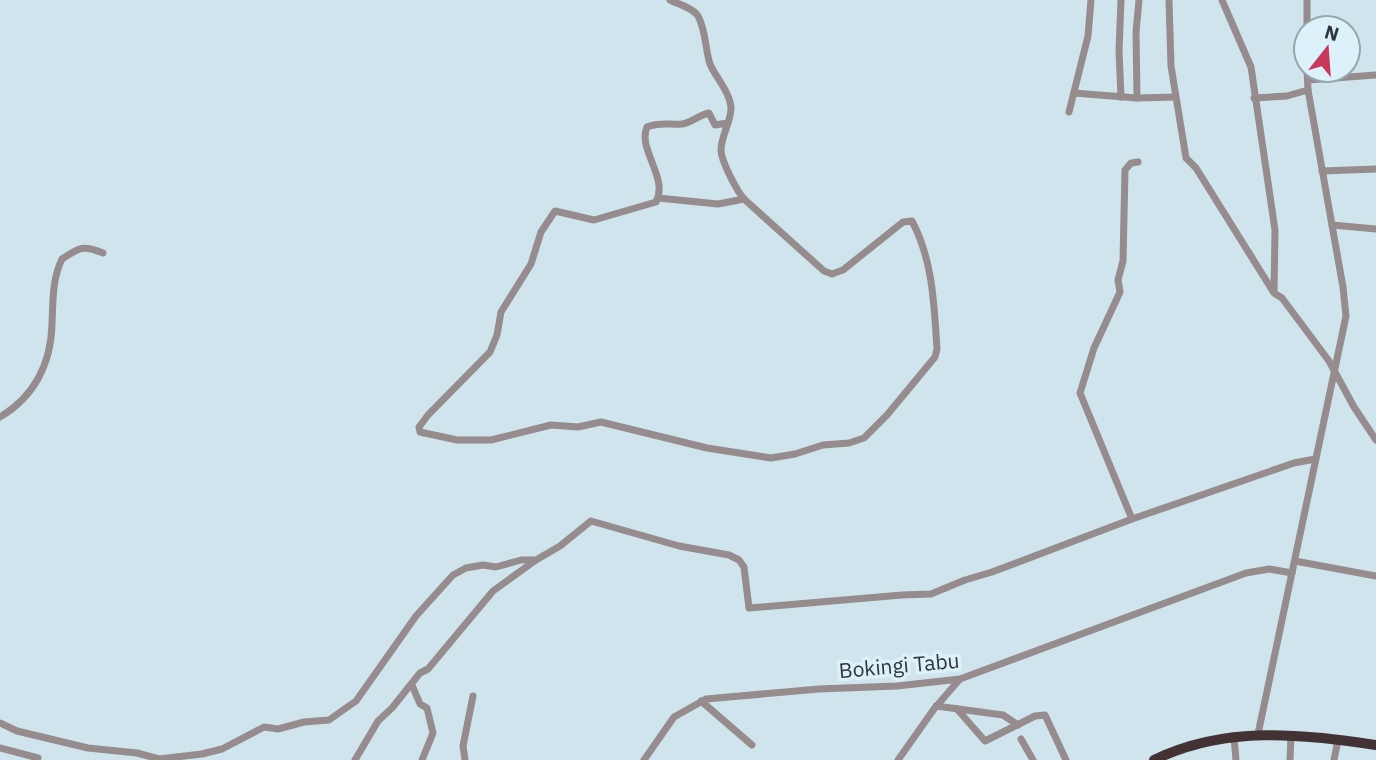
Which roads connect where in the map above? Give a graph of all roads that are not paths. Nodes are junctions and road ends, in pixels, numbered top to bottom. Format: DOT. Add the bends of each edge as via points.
graph roads {
  1 [pos="670,0"];
  2 [pos="1091,0"];
  3 [pos="1121,0"];
  4 [pos="1139,0"];
  5 [pos="1169,0"];
  6 [pos="1222,0"];
  7 [pos="1308,84"];
  8 [pos="1308,90"];
  9 [pos="1074,93"];
  10 [pos="1121,97"];
  11 [pos="1175,97"];
  12 [pos="1138,98"];
  13 [pos="1254,98"];
  14 [pos="1069,112"];
  15 [pos="728,123"];
  16 [pos="1138,162"];
  17 [pos="1376,169"];
  18 [pos="1322,171"];
  19 [pos="658,198"];
  20 [pos="744,199"];
  21 [pos="1332,225"];
  22 [pos="1376,229"];
  23 [pos="103,253"];
  24 [pos="1274,293"];
  25 [pos="1335,371"];
  26 [pos="0,417"];
  27 [pos="1376,440"];
  28 [pos="1315,459"];
  29 [pos="1132,519"];
  30 [pos="536,560"];
  31 [pos="1295,561"];
  32 [pos="1292,573"];
  33 [pos="1376,576"];
  34 [pos="960,679"];
  35 [pos="412,685"];
  36 [pos="473,696"];
  37 [pos="701,701"];
  38 [pos="936,706"];
  39 [pos="957,709"];
  40 [pos="0,723"];
  41 [pos="1018,725"];
  42 [pos="1258,734"];
  43 [pos="1291,735"];
  44 [pos="1234,737"];
  45 [pos="1021,739"];
  46 [pos="1338,740"];
  47 [pos="752,745"];
  48 [pos="1376,745"];
  49 [pos="0,748"];
  50 [pos="1170,757"];
  51 [pos="38,758"];
  52 [pos="355,760"];
  53 [pos="422,760"];
  54 [pos="465,760"];
  55 [pos="644,760"];
  56 [pos="898,760"];
  57 [pos="1033,760"];
  58 [pos="1066,760"];
  59 [pos="1154,760"];
  60 [pos="1236,760"];
  61 [pos="1290,760"];
  62 [pos="1334,760"];
  1 -- 15 [label="street" via="699,17 710,65 729,100"];
  2 -- 9 [label="street" via="1088,36"];
  3 -- 10 [label="street"];
  4 -- 12 [label="street"];
  5 -- 11 [label="street"];
  6 -- 13 [label="street" via="1251,67"];
  7 -- 8 [label="street"];
  8 -- 13 [label="street"];
  8 -- 18 [label="street"];
  9 -- 10 [label="street"];
  9 -- 14 [label="street"];
  10 -- 12 [label="street"];
  11 -- 12 [label="street"];
  11 -- 24 [label="street" via="1186,158"];
  13 -- 24 [label="street" via="1275,230"];
  15 -- 19 [label="street" via="715,125 709,114 684,124 660,122 647,127 644,133 658,177"];
  15 -- 20 [label="street" via="721,154"];
  16 -- 29 [label="street" via="1128,164 1125,170 1120,292 1094,348 1080,393"];
  17 -- 18 [label="street"];
  18 -- 21 [label="street"];
  19 -- 20 [label="street" via="718,204"];
  19 -- 20 [label="street" via="594,220 555,211 541,232 531,264 501,312 490,352 428,415 419,432 457,440 491,440 551,425 578,427 601,422 706,448 771,458 864,438 936,353 932,283 912,221 906,220 844,270 832,274"];
  21 -- 22 [label="street"];
  21 -- 25 [label="street" via="1345,302"];
  23 -- 26 [label="street" via="80,248 62,259 43,373 27,396"];
  24 -- 25 [label="street"];
  25 -- 27 [label="street"];
  25 -- 28 [label="street"];
  28 -- 29 [label="street"];
  28 -- 31 [label="street"];
  29 -- 30 [label="street" via="932,594 752,608 747,606 742,562 597,521"];
  30 -- 35 [label="street" via="494,592"];
  30 -- 40 [label="street" via="466,568 453,575 416,616 354,703 329,720 278,729 263,727 214,751 159,759 88,748"];
  31 -- 32 [label="street"];
  31 -- 33 [label="street"];
  32 -- 34 [label="street, Bokingi Tabu" via="1269,569 1246,573"];
  32 -- 42 [label="street"];
  34 -- 37 [label="street, Bokingi Tabu"];
  34 -- 38 [label="street"];
  35 -- 52 [label="street" via="378,721"];
  35 -- 53 [label="street" via="420,704 427,708 433,733"];
  36 -- 54 [label="street" via="463,746"];
  37 -- 47 [label="street"];
  37 -- 55 [label="street, Bokingi Tabu" via="674,717"];
  38 -- 39 [label="street"];
  38 -- 56 [label="street"];
  39 -- 41 [label="street" via="1003,715"];
  39 -- 41 [label="street" via="983,740"];
  41 -- 58 [label="street" via="1045,715"];
  42 -- 43 [label="highway"];
  42 -- 44 [label="highway"];
  43 -- 46 [label="highway"];
  43 -- 61 [label="street"];
  44 -- 50 [label="highway"];
  44 -- 60 [label="street"];
  45 -- 57 [label="street"];
  46 -- 48 [label="highway"];
  46 -- 62 [label="street"];
  49 -- 51 [label="street"];
  50 -- 59 [label="highway"];
}
